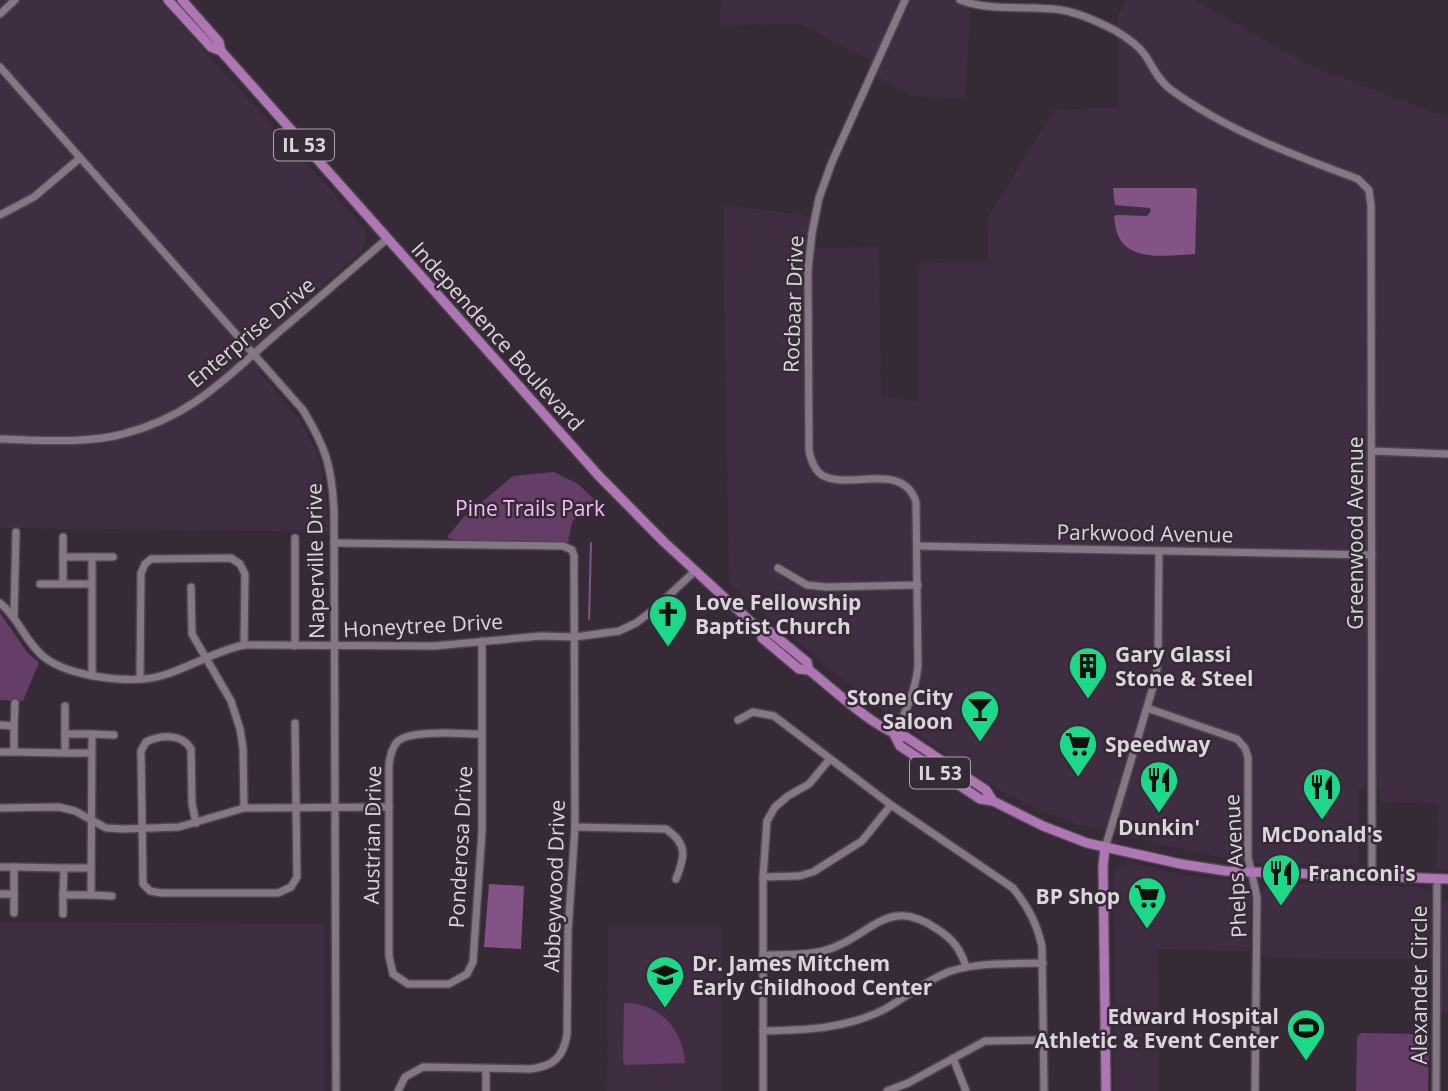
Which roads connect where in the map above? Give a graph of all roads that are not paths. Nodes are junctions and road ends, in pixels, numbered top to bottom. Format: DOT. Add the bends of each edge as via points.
graph roads {
  1 [pos="15,0"];
  2 [pos="168,0"];
  3 [pos="182,0"];
  4 [pos="905,0"];
  5 [pos="960,0"];
  6 [pos="0,13"];
  7 [pos="220,51"];
  8 [pos="0,67"];
  9 [pos="80,158"];
  10 [pos="0,215"];
  11 [pos="388,239"];
  12 [pos="255,353"];
  13 [pos="0,439"];
  14 [pos="1372,451"];
  15 [pos="1448,454"];
  16 [pos="16,532"];
  17 [pos="63,537"];
  18 [pos="295,538"];
  19 [pos="334,543"];
  20 [pos="918,546"];
  21 [pos="1159,551"];
  22 [pos="1372,555"];
  23 [pos="63,557"];
  24 [pos="92,557"];
  25 [pos="113,557"];
  26 [pos="778,568"];
  27 [pos="695,571"];
  28 [pos="40,584"];
  29 [pos="63,584"];
  30 [pos="92,584"];
  31 [pos="918,585"];
  32 [pos="191,587"];
  33 [pos="0,603"];
  34 [pos="14,618"];
  35 [pos="575,636"];
  36 [pos="482,641"];
  37 [pos="244,645"];
  38 [pos="295,646"];
  39 [pos="335,646"];
  40 [pos="205,658"];
  41 [pos="92,676"];
  42 [pos="140,678"];
  43 [pos="15,703"];
  44 [pos="65,706"];
  45 [pos="1147,708"];
  46 [pos="738,720"];
  47 [pos="295,723"];
  48 [pos="0,725"];
  49 [pos="14,726"];
  50 [pos="65,734"];
  51 [pos="92,734"];
  52 [pos="482,734"];
  53 [pos="894,734"];
  54 [pos="114,735"];
  55 [pos="0,752"];
  56 [pos="14,752"];
  57 [pos="65,753"];
  58 [pos="92,753"];
  59 [pos="829,760"];
  60 [pos="891,805"];
  61 [pos="389,807"];
  62 [pos="0,808"];
  63 [pos="244,808"];
  64 [pos="296,808"];
  65 [pos="335,808"];
  66 [pos="91,819"];
  67 [pos="196,823"];
  68 [pos="575,827"];
  69 [pos="142,828"];
  70 [pos="1105,848"];
  71 [pos="0,867"];
  72 [pos="14,867"];
  73 [pos="64,868"];
  74 [pos="91,868"];
  75 [pos="1252,872"];
  76 [pos="1371,876"];
  77 [pos="763,877"];
  78 [pos="676,879"];
  79 [pos="1437,879"];
  80 [pos="1448,879"];
  81 [pos="0,894"];
  82 [pos="14,894"];
  83 [pos="63,895"];
  84 [pos="91,895"];
  85 [pos="112,895"];
  86 [pos="1437,897"];
  87 [pos="1448,898"];
  88 [pos="13,913"];
  89 [pos="63,914"];
  90 [pos="763,954"];
  91 [pos="1042,963"];
  92 [pos="966,967"];
  93 [pos="393,974"];
  94 [pos="763,1031"];
  95 [pos="1044,1040"];
  96 [pos="1105,1040"];
  97 [pos="953,1058"];
  98 [pos="486,1069"];
  99 [pos="394,1076"];
  100 [pos="402,1081"];
  101 [pos="336,1091"];
  102 [pos="398,1091"];
  103 [pos="486,1091"];
  104 [pos="763,1091"];
  105 [pos="887,1091"];
  106 [pos="966,1091"];
  107 [pos="1044,1091"];
  108 [pos="1106,1091"];
  109 [pos="1255,1091"];
  110 [pos="1437,1091"];
  1 -- 6 [label="street"];
  2 -- 7 [label="main road, Independence Boulevard / IL 53"];
  3 -- 7 [label="main road, Independence Boulevard / IL 53" via="219,42"];
  4 -- 20 [label="street, Rocbaar Drive" via="832,162 814,221 808,270 809,451 812,464 822,475 903,484 916,502"];
  5 -- 14 [label="street, Greenwood Avenue" via="991,7 1063,10 1090,19 1139,48 1168,88 1186,99 1258,139 1358,179 1368,190 1371,206"];
  7 -- 11 [label="main road, Independence Boulevard / IL 53"];
  8 -- 9 [label="street, Naperville Drive"];
  9 -- 10 [label="street" via="34,197"];
  9 -- 12 [label="street, Naperville Drive"];
  11 -- 12 [label="street, Enterprise Drive"];
  11 -- 27 [label="main road, Independence Boulevard / IL 53" via="598,474"];
  12 -- 13 [label="street, Enterprise Drive" via="183,411 121,435"];
  12 -- 19 [label="street, Naperville Drive" via="303,410 320,438 332,481"];
  14 -- 15 [label="street"];
  14 -- 22 [label="street, Greenwood Avenue"];
  16 -- 34 [label="street"];
  17 -- 23 [label="street"];
  18 -- 38 [label="street"];
  19 -- 35 [label="street, Abbeywood Drive" via="563,546 574,556"];
  19 -- 39 [label="street, Naperville Drive"];
  20 -- 21 [label="street, Parkwood Avenue"];
  20 -- 31 [label="street"];
  21 -- 22 [label="street, Parkwood Avenue"];
  21 -- 45 [label="street" via="1158,659"];
  22 -- 76 [label="street, Greenwood Avenue"];
  23 -- 24 [label="street"];
  23 -- 29 [label="street"];
  24 -- 25 [label="street"];
  24 -- 30 [label="street"];
  26 -- 31 [label="street" via="807,585"];
  27 -- 35 [label="street, Honeytree Drive" via="636,623 619,631"];
  27 -- 53 [label="main road, Independence Boulevard / IL 53" via="762,632 769,631 807,662 809,670"];
  28 -- 29 [label="street"];
  29 -- 30 [label="street"];
  30 -- 41 [label="street"];
  31 -- 53 [label="street" via="915,687"];
  32 -- 40 [label="street" via="192,634"];
  33 -- 34 [label="street, Honeytree Drive"];
  34 -- 41 [label="street, Honeytree Drive" via="46,659"];
  35 -- 36 [label="street, Honeytree Drive"];
  35 -- 68 [label="street, Abbeywood Drive"];
  36 -- 39 [label="street, Honeytree Drive"];
  36 -- 52 [label="street, Ponderosa Drive"];
  37 -- 38 [label="street, Honeytree Drive"];
  37 -- 40 [label="street, Honeytree Drive"];
  37 -- 42 [label="street" via="245,574 237,561 148,561 141,573"];
  38 -- 39 [label="street, Honeytree Drive"];
  39 -- 65 [label="street, Naperville Drive"];
  40 -- 42 [label="street, Honeytree Drive" via="166,675"];
  40 -- 63 [label="street" via="231,701 240,729"];
  41 -- 42 [label="street, Honeytree Drive"];
  43 -- 49 [label="street"];
  44 -- 50 [label="street"];
  45 -- 70 [label="street"];
  45 -- 75 [label="street, Phelps Avenue" via="1242,743 1248,757"];
  46 -- 59 [label="street" via="753,712 774,716"];
  47 -- 64 [label="street"];
  48 -- 49 [label="street"];
  49 -- 56 [label="street"];
  50 -- 51 [label="street"];
  50 -- 57 [label="street"];
  51 -- 54 [label="street"];
  51 -- 58 [label="street"];
  52 -- 61 [label="street, Austrian Drive" via="417,734 396,743 389,764"];
  52 -- 93 [label="street, Ponderosa Drive" via="482,831 473,962 467,974 449,984 408,984"];
  53 -- 70 [label="main road, Independence Boulevard / IL 53" via="906,737 986,790 993,801 1043,826"];
  55 -- 56 [label="street"];
  56 -- 57 [label="street"];
  57 -- 58 [label="street"];
  58 -- 66 [label="street"];
  59 -- 60 [label="street"];
  59 -- 77 [label="street" via="809,784 775,807 767,821"];
  60 -- 77 [label="street" via="862,841 813,872"];
  60 -- 91 [label="street" via="1013,888 1037,924"];
  61 -- 65 [label="street"];
  61 -- 93 [label="street, Austrian Drive" via="389,956"];
  62 -- 66 [label="street" via="59,807"];
  63 -- 64 [label="street"];
  63 -- 67 [label="street"];
  64 -- 65 [label="street"];
  64 -- 69 [label="street" via="297,877 291,887 278,893 150,891 143,884"];
  65 -- 101 [label="street, Naperville Drive"];
  66 -- 69 [label="street" via="106,828"];
  66 -- 74 [label="street"];
  67 -- 69 [label="street"];
  67 -- 69 [label="street" via="191,749 187,741 156,737 141,751"];
  68 -- 78 [label="street" via="666,829 678,837 683,849"];
  68 -- 98 [label="street, Abbeywood Drive" via="564,1050 544,1068"];
  70 -- 75 [label="main road, Independence Boulevard / IL 53" via="1190,866"];
  70 -- 96 [label="main road"];
  71 -- 72 [label="street"];
  72 -- 73 [label="street"];
  72 -- 82 [label="street"];
  73 -- 74 [label="street"];
  73 -- 83 [label="street"];
  74 -- 84 [label="street"];
  75 -- 76 [label="main road, Independence Boulevard / IL 53"];
  75 -- 109 [label="street, Phelps Avenue" via="1257,897"];
  76 -- 79 [label="main road, Independence Boulevard / IL 53"];
  77 -- 90 [label="street"];
  79 -- 80 [label="main road, Independence Boulevard / IL 53"];
  79 -- 86 [label="street, Alexander Circle"];
  81 -- 82 [label="street"];
  82 -- 88 [label="street"];
  83 -- 84 [label="street"];
  83 -- 89 [label="street"];
  84 -- 85 [label="street"];
  86 -- 87 [label="street"];
  86 -- 110 [label="street, Alexander Circle"];
  90 -- 92 [label="street" via="823,951 884,920 909,915 950,938"];
  90 -- 94 [label="street"];
  91 -- 92 [label="street"];
  91 -- 95 [label="street"];
  92 -- 94 [label="street" via="947,972 852,1023 825,1029"];
  94 -- 104 [label="street"];
  95 -- 96 [label="street"];
  95 -- 97 [label="street" via="985,1041"];
  95 -- 107 [label="street"];
  96 -- 108 [label="main road"];
  97 -- 105 [label="street"];
  97 -- 106 [label="street"];
  98 -- 100 [label="street, Abbeywood Drive" via="423,1067"];
  98 -- 103 [label="street"];
  99 -- 100 [label="street"];
  100 -- 102 [label="street"];
}
